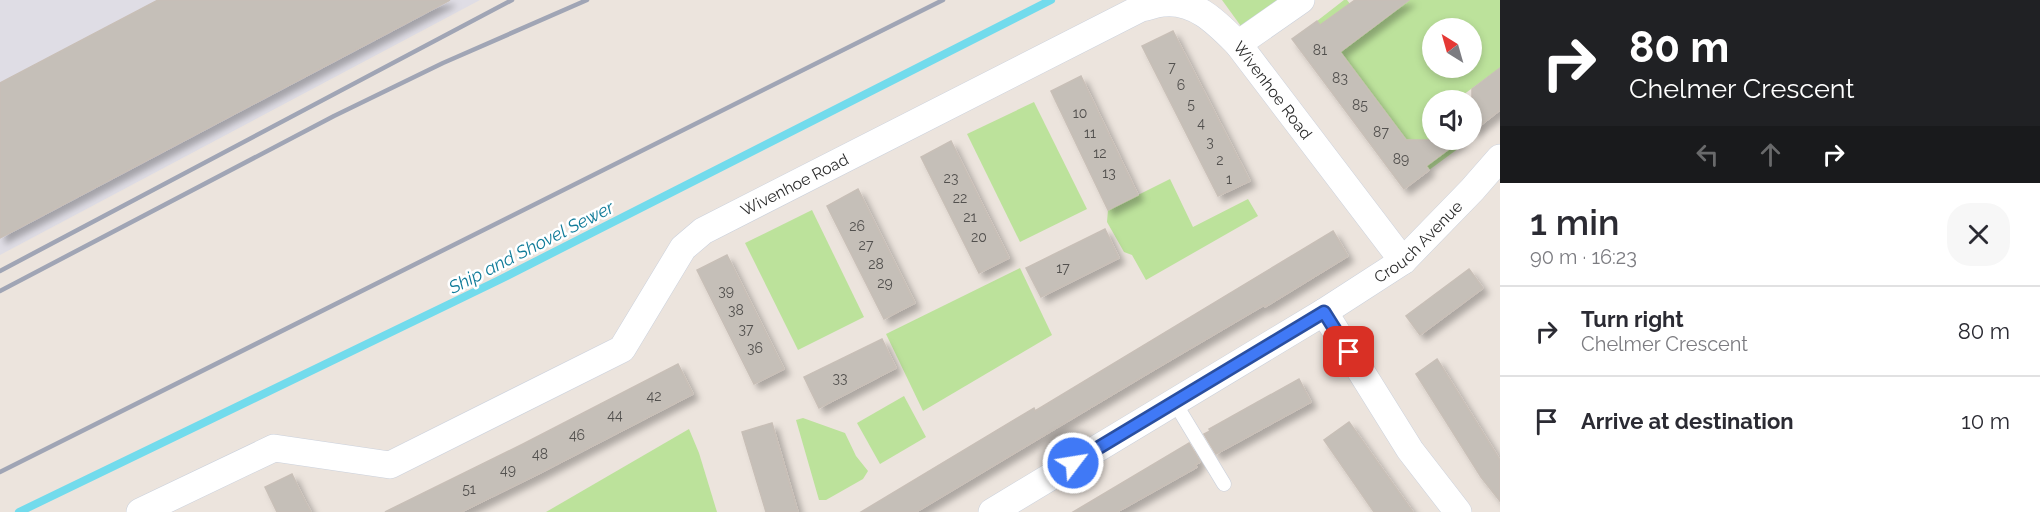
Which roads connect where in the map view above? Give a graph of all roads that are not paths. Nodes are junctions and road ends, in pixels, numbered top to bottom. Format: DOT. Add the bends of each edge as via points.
graph roads {
  1 [pos="1301,0"];
  2 [pos="1238,44"];
  3 [pos="1500,158"];
  4 [pos="1403,261"];
  5 [pos="1324,312"];
  6 [pos="1175,403"];
  7 [pos="1224,484"];
  8 [pos="140,512"];
  9 [pos="992,512"];
  10 [pos="1458,512"];
  1 -- 2 [label="street"];
  2 -- 4 [label="street, Wivenhoe Road"];
  2 -- 8 [label="street, Wivenhoe Road" via="1213,19 1190,6 1166,3 1141,8 703,231 683,248 622,349 390,465 274,448"];
  3 -- 4 [label="street, Crouch Avenue"];
  4 -- 5 [label="street, Crouch Avenue"];
  5 -- 6 [label="street, Crouch Avenue"];
  5 -- 10 [label="street" via="1410,450"];
  6 -- 7 [label="lane"];
  6 -- 9 [label="street, Crouch Avenue"];
}
